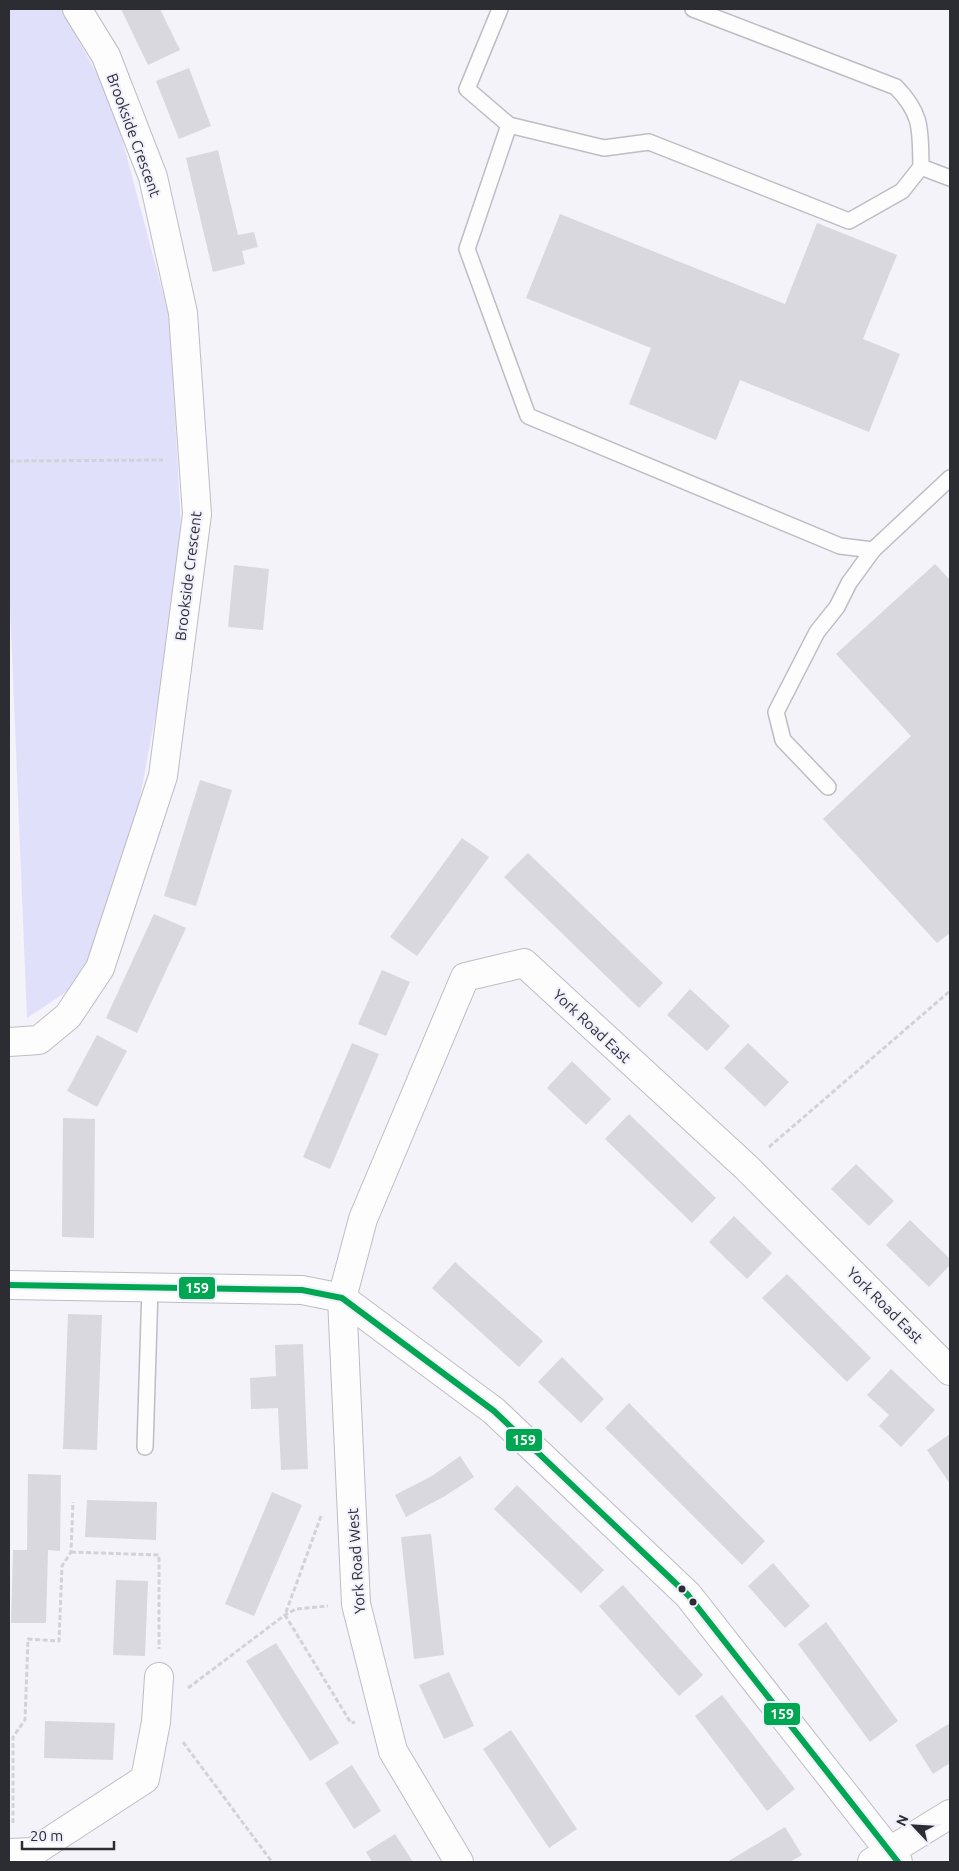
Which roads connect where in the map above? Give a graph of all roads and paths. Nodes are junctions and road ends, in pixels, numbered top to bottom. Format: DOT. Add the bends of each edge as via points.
graph roads {
  1 [pos="77,9"];
  2 [pos="500,9"];
  3 [pos="693,9"];
  4 [pos="509,125"];
  5 [pos="921,166"];
  6 [pos="950,178"];
  7 [pos="194,460"];
  8 [pos="9,461"];
  9 [pos="950,478"];
  10 [pos="873,550"];
  11 [pos="828,787"];
  12 [pos="950,991"];
  13 [pos="9,1042"];
  14 [pos="746,1167"];
  15 [pos="9,1285"];
  16 [pos="150,1288"];
  17 [pos="342,1298"];
  18 [pos="950,1371"];
  19 [pos="145,1447"];
  20 [pos="73,1502"];
  21 [pos="352,1505"];
  22 [pos="71,1552"];
  23 [pos="356,1604"];
  24 [pos="285,1615"];
  25 [pos="159,1677"];
  26 [pos="186,1689"];
  27 [pos="386,1721"];
  28 [pos="156,1722"];
  29 [pos="950,1814"];
  30 [pos="11,1852"];
  31 [pos="887,1859"];
  32 [pos="272,1862"];
  33 [pos="460,1862"];
  1 -- 7 [label="street, Brookside Crescent" via="106,56 153,177 184,313"];
  2 -- 4 [label="lane" via="467,89"];
  3 -- 5 [label="lane" via="896,87 908,100 920,125"];
  4 -- 5 [label="lane" via="604,148 649,142 849,221 902,191"];
  4 -- 10 [label="lane" via="467,249 528,416 840,546"];
  5 -- 6 [label="lane"];
  7 -- 8 [label="path"];
  7 -- 13 [label="street, Brookside Crescent" via="198,514 163,776 100,968 68,1016 40,1040"];
  9 -- 10 [label="lane"];
  10 -- 11 [label="lane" via="817,632 776,712 783,740"];
  12 -- 14 [label="path"];
  14 -- 17 [label="street, York Road East" via="524,963 465,977 363,1219"];
  14 -- 18 [label="street, York Road East"];
  15 -- 16 [label="street"];
  16 -- 17 [label="street" via="302,1290"];
  16 -- 19 [label="lane"];
  17 -- 21 [label="street, York Road West"];
  17 -- 31 [label="street" via="494,1410 688,1595"];
  20 -- 22 [label="path"];
  21 -- 23 [label="street, York Road West"];
  21 -- 24 [label="path" via="325,1507"];
  22 -- 25 [label="path" via="159,1555"];
  22 -- 30 [label="path" via="62,1566 59,1640 28,1639 25,1720 14,1737"];
  23 -- 24 [label="path" via="296,1608"];
  23 -- 27 [label="street, York Road West"];
  24 -- 26 [label="path"];
  24 -- 27 [label="path" via="351,1723"];
  25 -- 28 [label="street"];
  27 -- 33 [label="street, York Road West" via="393,1751"];
  28 -- 30 [label="street" via="145,1779 32,1852"];
  28 -- 32 [label="path" via="183,1742"];
  29 -- 31 [label="street"];
}
